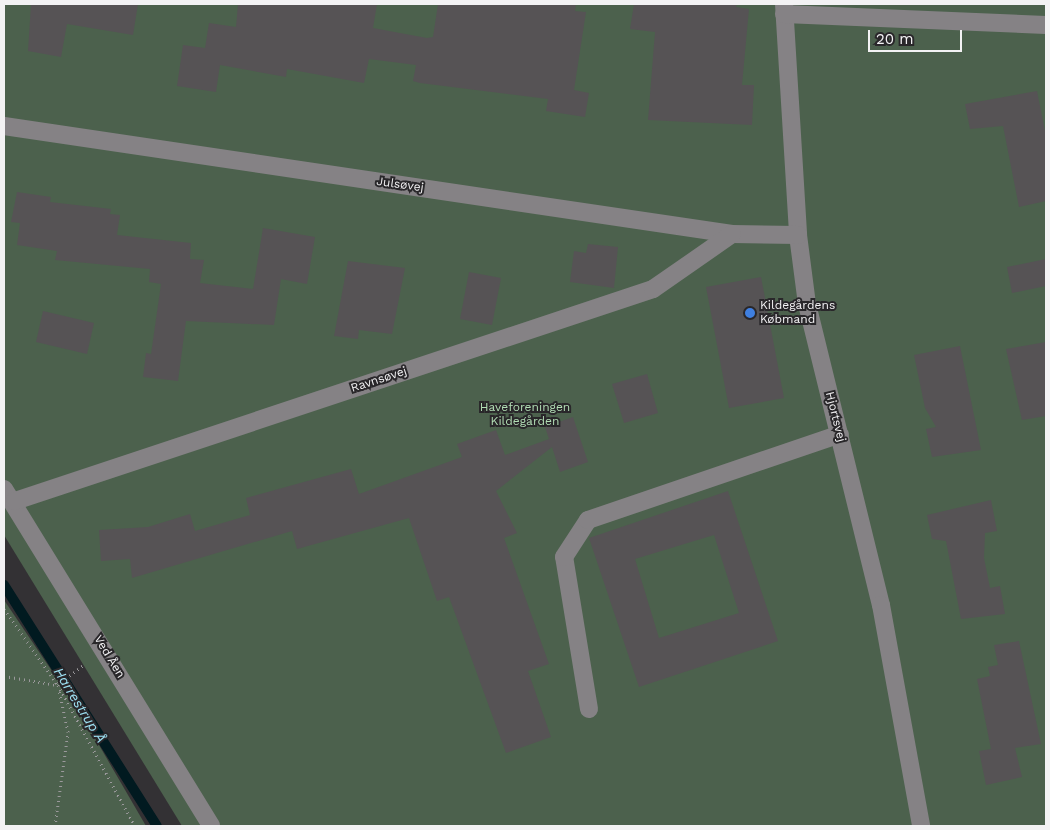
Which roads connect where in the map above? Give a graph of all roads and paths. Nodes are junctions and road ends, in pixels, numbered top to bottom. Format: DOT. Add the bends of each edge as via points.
graph roads {
  1 [pos="784,9"];
  2 [pos="1046,25"];
  3 [pos="4,126"];
  4 [pos="732,234"];
  5 [pos="798,235"];
  6 [pos="840,434"];
  7 [pos="9,495"];
  8 [pos="4,609"];
  9 [pos="104,650"];
  10 [pos="4,676"];
  11 [pos="58,685"];
  12 [pos="589,709"];
  13 [pos="55,826"];
  14 [pos="135,826"];
  15 [pos="211,826"];
  16 [pos="921,826"];
  1 -- 2 [label="lane"];
  1 -- 5 [label="lane, Hjortsvej"];
  3 -- 4 [label="lane, Julsøvej"];
  4 -- 5 [label="lane, Julsøvej"];
  4 -- 7 [label="lane, Ravnsøvej" via="653,288"];
  5 -- 6 [label="lane, Hjortsvej" via="809,318"];
  6 -- 12 [label="lane" via="588,520 564,557"];
  6 -- 16 [label="lane, Hjortsvej" via="881,605"];
  7 -- 9 [label="lane, Ved Åen"];
  8 -- 11 [label="path"];
  9 -- 11 [label="path"];
  9 -- 15 [label="lane, Ved Åen"];
  10 -- 11 [label="path"];
  11 -- 13 [label="path" via="68,732"];
  11 -- 14 [label="path"];
}
